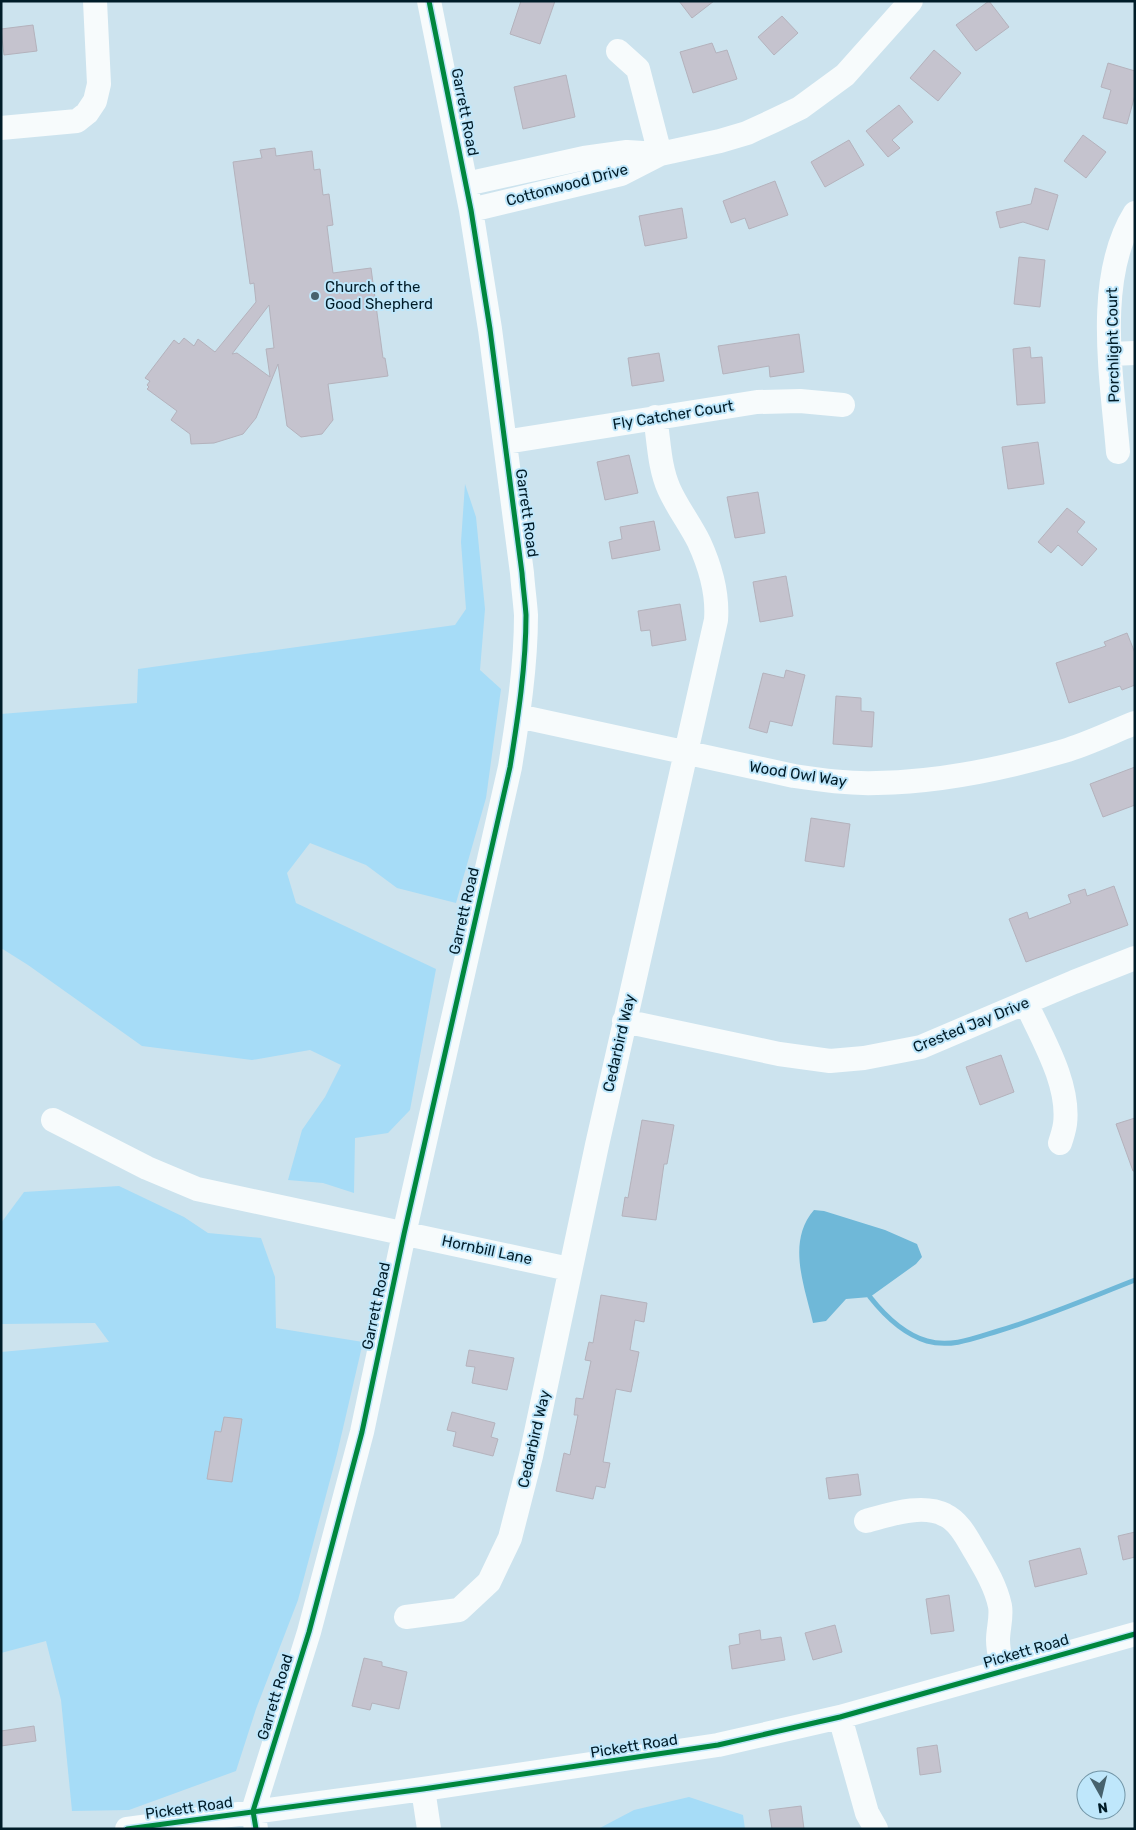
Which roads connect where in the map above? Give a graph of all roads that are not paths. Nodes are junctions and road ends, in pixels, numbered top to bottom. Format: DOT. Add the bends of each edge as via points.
graph roads {
  1 [pos="95,1"];
  2 [pos="429,1"];
  3 [pos="911,1"];
  4 [pos="618,51"];
  5 [pos="1,128"];
  6 [pos="660,154"];
  7 [pos="584,158"];
  8 [pos="590,182"];
  9 [pos="466,184"];
  10 [pos="471,210"];
  11 [pos="1135,213"];
  12 [pos="1135,353"];
  13 [pos="1110,354"];
  14 [pos="843,405"];
  15 [pos="655,417"];
  16 [pos="504,442"];
  17 [pos="1118,452"];
  18 [pos="518,716"];
  19 [pos="1135,723"];
  20 [pos="685,752"];
  21 [pos="1135,958"];
  22 [pos="1026,1003"];
  23 [pos="624,1022"];
  24 [pos="53,1120"];
  25 [pos="1060,1143"];
  26 [pos="404,1234"];
  27 [pos="569,1269"];
  28 [pos="866,1521"];
  29 [pos="406,1618"];
  30 [pos="1135,1634"];
  31 [pos="1003,1671"];
  32 [pos="840,1717"];
  33 [pos="424,1789"];
  34 [pos="255,1820"];
  35 [pos="127,1829"];
  36 [pos="429,1829"];
  37 [pos="876,1829"];
  1 -- 5 [label="street" via="99,84 87,113 77,121"];
  2 -- 9 [label="street, Garrett Road"];
  3 -- 6 [label="street, Cottonwood Drive" via="845,75 800,108 747,133"];
  4 -- 6 [label="street" via="638,68"];
  6 -- 7 [label="street, Cottonwood Drive" via="627,152"];
  6 -- 8 [label="street, Cottonwood Drive" via="621,174"];
  7 -- 8 [label="street"];
  7 -- 9 [label="street, Cottonwood Drive"];
  8 -- 10 [label="street, Cottonwood Drive"];
  9 -- 10 [label="street, Garrett Road"];
  10 -- 16 [label="street, Garrett Road"];
  11 -- 13 [label="street, Porchlight Court" via="1112,270"];
  12 -- 13 [label="street"];
  13 -- 17 [label="street, Porchlight Court"];
  14 -- 15 [label="street, Fly Catcher Court" via="757,402"];
  15 -- 16 [label="street, Fly Catcher Court"];
  15 -- 20 [label="street, Cedarbird Way" via="668,488 699,543 716,595 716,620"];
  16 -- 18 [label="street, Garrett Road" via="526,614"];
  18 -- 20 [label="street, Wood Owl Way"];
  18 -- 26 [label="street, Garrett Road" via="508,777"];
  19 -- 20 [label="street, Wood Owl Way" via="1066,750 1001,766 918,781 876,784 794,776"];
  20 -- 23 [label="street, Cedarbird Way"];
  21 -- 22 [label="street, Crested Jay Drive"];
  22 -- 23 [label="street, Crested Jay Drive" via="922,1047 882,1056 830,1061 779,1054"];
  22 -- 25 [label="street" via="1059,1076 1065,1104 1065,1124"];
  23 -- 27 [label="street, Cedarbird Way"];
  24 -- 26 [label="street, Hornbill Lane" via="146,1168 197,1189"];
  26 -- 27 [label="street, Hornbill Lane"];
  26 -- 34 [label="street, Garrett Road" via="362,1432"];
  27 -- 29 [label="street, Cedarbird Way" via="531,1456 510,1538 489,1582 459,1610"];
  28 -- 31 [label="street" via="919,1510 935,1511 955,1522 996,1592 1000,1608 998,1642"];
  30 -- 31 [label="street, Pickett Road"];
  31 -- 32 [label="street, Pickett Road"];
  32 -- 33 [label="street, Pickett Road" via="668,1754"];
  32 -- 37 [label="street" via="867,1812"];
  33 -- 34 [label="street, Pickett Road"];
  33 -- 36 [label="street"];
  34 -- 35 [label="street, Pickett Road"];
}
